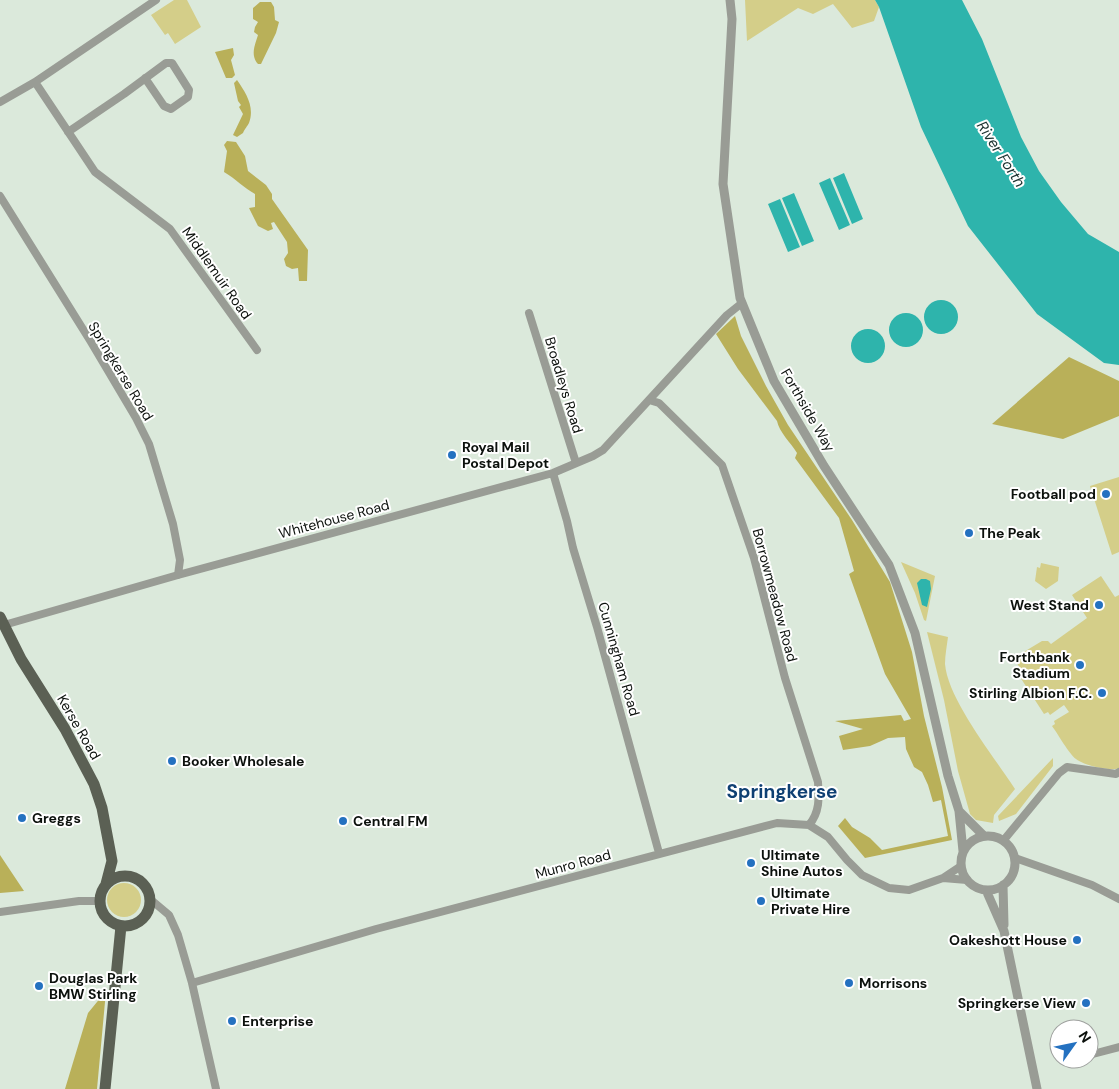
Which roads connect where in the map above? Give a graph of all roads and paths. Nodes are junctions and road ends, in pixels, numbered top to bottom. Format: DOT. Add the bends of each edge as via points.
graph roads {
  1 [pos="156,0"];
  2 [pos="730,0"];
  3 [pos="145,78"];
  4 [pos="35,82"];
  5 [pos="0,102"];
  6 [pos="68,132"];
  7 [pos="0,196"];
  8 [pos="742,303"];
  9 [pos="529,313"];
  10 [pos="257,350"];
  11 [pos="650,400"];
  12 [pos="576,463"];
  13 [pos="553,473"];
  14 [pos="178,575"];
  15 [pos="2,621"];
  16 [pos="1118,774"];
  17 [pos="959,811"];
  18 [pos="809,824"];
  19 [pos="983,835"];
  20 [pos="1003,840"];
  21 [pos="963,851"];
  22 [pos="659,853"];
  23 [pos="1015,858"];
  24 [pos="112,861"];
  25 [pos="961,866"];
  26 [pos="131,876"];
  27 [pos="942,878"];
  28 [pos="967,880"];
  29 [pos="106,884"];
  30 [pos="1003,885"];
  31 [pos="986,890"];
  32 [pos="150,899"];
  33 [pos="1119,900"];
  34 [pos="100,901"];
  35 [pos="0,912"];
  36 [pos="122,926"];
  37 [pos="1004,931"];
  38 [pos="192,983"];
  39 [pos="1119,1047"];
  40 [pos="1099,1052"];
  41 [pos="105,1089"];
  42 [pos="216,1089"];
  43 [pos="1037,1089"];
  1 -- 4 [label="street"];
  2 -- 8 [label="street, Forthside Way" via="732,19 723,184"];
  3 -- 3 [label="street" via="169,62 189,90 188,96 171,108 164,106"];
  3 -- 6 [label="street"];
  4 -- 5 [label="street"];
  4 -- 6 [label="street, Middlemuir Road"];
  6 -- 10 [label="street, Middlemuir Road" via="96,172 170,229"];
  7 -- 14 [label="street, Springkerse Road" via="91,342 149,444 173,524 180,560"];
  8 -- 11 [label="street, Whitehouse Road" via="727,315"];
  8 -- 17 [label="street, Forthside Way" via="774,381 824,466 889,565 915,633"];
  9 -- 12 [label="street, Broadleys Road"];
  11 -- 12 [label="street, Whitehouse Road" via="603,450"];
  11 -- 18 [label="street, Borrowmeadow Road" via="659,403 722,465 754,558 784,678 818,782 816,817"];
  12 -- 13 [label="street, Whitehouse Road"];
  13 -- 14 [label="street, Whitehouse Road"];
  13 -- 22 [label="street, Cunningham Road"];
  14 -- 15 [label="street, Whitehouse Road"];
  15 -- 24 [label="main road, Kerse Road" via="94,784"];
  16 -- 20 [label="street" via="1067,767 1059,772"];
  17 -- 19 [label="street, Forthside Way"];
  17 -- 21 [label="street, Forthside Way"];
  18 -- 22 [label="street, Munro Road" via="777,823"];
  18 -- 27 [label="street" via="828,837 862,875 889,888 909,890"];
  19 -- 20 [label="street"];
  19 -- 21 [label="street"];
  20 -- 23 [label="street"];
  21 -- 25 [label="street"];
  22 -- 38 [label="street, Munro Road" via="376,929"];
  23 -- 30 [label="street" via="1014,872"];
  23 -- 33 [label="street" via="1092,885"];
  24 -- 26 [label="main road"];
  24 -- 29 [label="main road, Kerse Road"];
  25 -- 27 [label="street"];
  25 -- 28 [label="street"];
  26 -- 29 [label="main road" via="117,877"];
  26 -- 32 [label="main road" via="144,884"];
  27 -- 28 [label="street"];
  28 -- 31 [label="street"];
  29 -- 34 [label="main road"];
  30 -- 31 [label="street"];
  30 -- 37 [label="street"];
  31 -- 37 [label="street"];
  32 -- 36 [label="main road" via="142,919"];
  32 -- 38 [label="street" via="169,916"];
  34 -- 35 [label="street"];
  34 -- 36 [label="main road" via="108,920"];
  36 -- 41 [label="main road"];
  37 -- 43 [label="street"];
  38 -- 42 [label="street"];
  39 -- 40 [label="street"];
}
